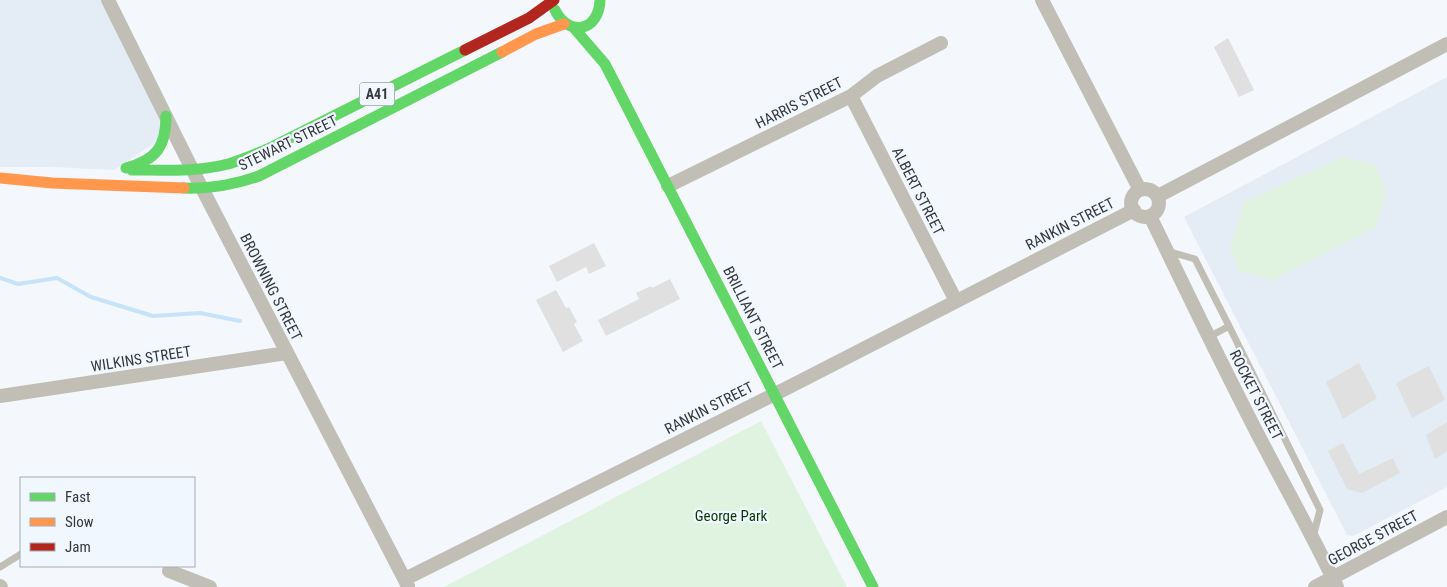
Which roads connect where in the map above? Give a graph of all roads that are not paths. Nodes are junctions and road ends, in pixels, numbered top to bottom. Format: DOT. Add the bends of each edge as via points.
graph roads {
  1 [pos="554,0"];
  2 [pos="1042,0"];
  3 [pos="111,1"];
  4 [pos="603,2"];
  5 [pos="569,26"];
  6 [pos="597,30"];
  7 [pos="941,43"];
  8 [pos="1447,44"];
  9 [pos="605,64"];
  10 [pos="850,96"];
  11 [pos="166,116"];
  12 [pos="192,170"];
  13 [pos="0,178"];
  14 [pos="668,186"];
  15 [pos="202,189"];
  16 [pos="1140,190"];
  17 [pos="1158,196"];
  18 [pos="1134,210"];
  19 [pos="1150,216"];
  20 [pos="1167,251"];
  21 [pos="956,301"];
  22 [pos="1230,326"];
  23 [pos="1209,337"];
  24 [pos="287,353"];
  25 [pos="774,393"];
  26 [pos="0,396"];
  27 [pos="1447,517"];
  28 [pos="1313,538"];
  29 [pos="20,555"];
  30 [pos="0,567"];
  31 [pos="170,571"];
  32 [pos="1335,582"];
  33 [pos="407,583"];
  34 [pos="204,586"];
  35 [pos="873,587"];
  36 [pos="1315,587"];
  1 -- 5 [label="main road, BRILLIANT STREET" via="556,14"];
  1 -- 12 [label="main road, STEWART STREET / A41" via="529,18 268,149 224,165"];
  2 -- 16 [label="street"];
  3 -- 11 [label="street, BROWNING STREET"];
  4 -- 6 [label="main road"];
  5 -- 6 [label="main road, STEWART STREET"];
  5 -- 9 [label="main road, BRILLIANT STREET"];
  5 -- 15 [label="main road, STEWART STREET / A41" via="536,34 259,176 224,187"];
  6 -- 9 [label="main road, BRILLIANT STREET"];
  7 -- 10 [label="street, HARRIS STREET" via="877,76"];
  8 -- 17 [label="street"];
  9 -- 14 [label="main road, BRILLIANT STREET"];
  10 -- 14 [label="street, HARRIS STREET"];
  10 -- 21 [label="street, ALBERT STREET"];
  11 -- 12 [label="street, BROWNING STREET"];
  11 -- 12 [label="main road, STEWART STREET / A41" via="165,136 154,155 145,162 114,170"];
  12 -- 15 [label="street, BROWNING STREET"];
  13 -- 15 [label="main road, STEWART STREET / A41"];
  14 -- 25 [label="main road, BRILLIANT STREET"];
  15 -- 24 [label="street, BROWNING STREET"];
  16 -- 17 [label="street" via="1152,190"];
  16 -- 18 [label="street" via="1133,196"];
  17 -- 19 [label="street" via="1158,208"];
  18 -- 19 [label="street" via="1141,216"];
  18 -- 21 [label="street, RANKIN STREET"];
  19 -- 20 [label="street, ROCKET STREET"];
  20 -- 22 [label="lane" via="1195,259"];
  20 -- 23 [label="street, ROCKET STREET"];
  21 -- 25 [label="street, RANKIN STREET"];
  22 -- 23 [label="lane"];
  22 -- 28 [label="lane" via="1320,510"];
  23 -- 28 [label="street, ROCKET STREET"];
  24 -- 26 [label="street, WILKINS STREET"];
  24 -- 33 [label="street, BROWNING STREET"];
  25 -- 33 [label="street, RANKIN STREET"];
  25 -- 35 [label="main road, BRILLIANT STREET"];
  27 -- 32 [label="street, GEORGE STREET"];
  28 -- 32 [label="street, ROCKET STREET"];
  29 -- 30 [label="lane"];
  31 -- 34 [label="street"];
  32 -- 36 [label="street, GEORGE STREET"];
}
